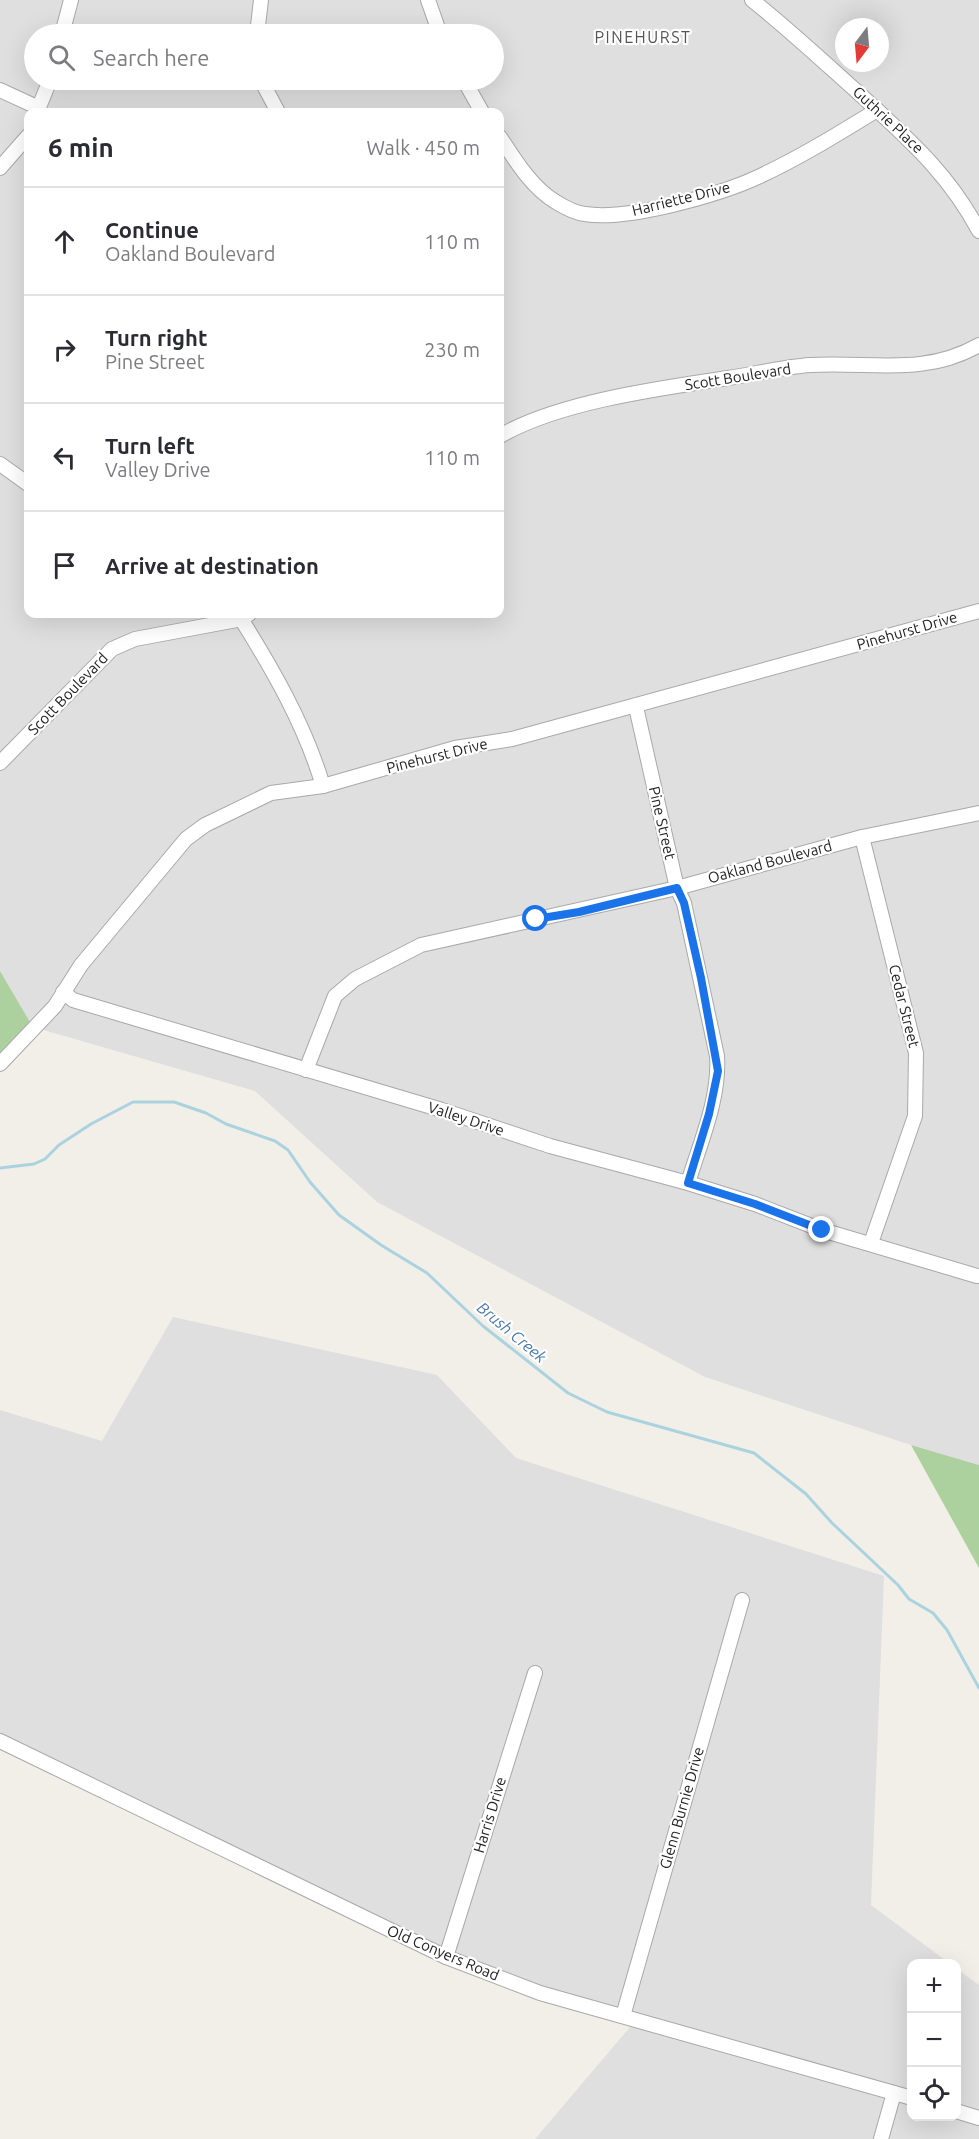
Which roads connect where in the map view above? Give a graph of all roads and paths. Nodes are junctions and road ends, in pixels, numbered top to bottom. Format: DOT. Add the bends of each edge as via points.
graph roads {
  1 [pos="70,0"];
  2 [pos="261,0"];
  3 [pos="428,0"];
  4 [pos="752,0"];
  5 [pos="64,24"];
  6 [pos="257,24"];
  7 [pos="436,24"];
  8 [pos="0,90"];
  9 [pos="46,90"];
  10 [pos="266,90"];
  11 [pos="470,90"];
  12 [pos="34,108"];
  13 [pos="39,108"];
  14 [pos="276,108"];
  15 [pos="480,108"];
  16 [pos="877,110"];
  17 [pos="24,141"];
  18 [pos="504,143"];
  19 [pos="0,168"];
  20 [pos="979,231"];
  21 [pos="979,345"];
  22 [pos="504,434"];
  23 [pos="0,464"];
  24 [pos="24,481"];
  25 [pos="979,611"];
  26 [pos="230,618"];
  27 [pos="245,618"];
  28 [pos="636,706"];
  29 [pos="0,763"];
  30 [pos="322,786"];
  31 [pos="979,813"];
  32 [pos="862,837"];
  33 [pos="677,888"];
  34 [pos="63,992"];
  35 [pos="0,1064"];
  36 [pos="306,1070"];
  37 [pos="688,1183"];
  38 [pos="871,1243"];
  39 [pos="977,1276"];
  40 [pos="742,1600"];
  41 [pos="535,1673"];
  42 [pos="0,1741"];
  43 [pos="446,1957"];
  44 [pos="623,2016"];
  45 [pos="894,2093"];
  46 [pos="907,2097"];
  47 [pos="961,2112"];
  48 [pos="979,2118"];
  49 [pos="881,2139"];
  1 -- 5 [label="street"];
  2 -- 6 [label="street"];
  3 -- 7 [label="street"];
  4 -- 16 [label="street, Guthrie Place"];
  8 -- 12 [label="street"];
  9 -- 13 [label="street"];
  10 -- 14 [label="street"];
  11 -- 15 [label="street"];
  16 -- 18 [label="street, Harriette Drive" via="756,178 695,198 608,215 584,214 555,201 529,178"];
  16 -- 20 [label="street, Guthrie Place" via="929,158 961,197"];
  17 -- 19 [label="street"];
  21 -- 22 [label="street, Scott Boulevard" via="942,361 901,367 858,363 808,365 689,384 604,400 538,419"];
  23 -- 24 [label="street"];
  25 -- 28 [label="street, Pinehurst Drive"];
  26 -- 29 [label="street, Scott Boulevard" via="135,639 112,649"];
  27 -- 30 [label="street" via="312,747"];
  28 -- 30 [label="street, Pinehurst Drive" via="512,739 455,748"];
  28 -- 33 [label="street, Pine Street"];
  30 -- 34 [label="street, Pinehurst Drive" via="270,793 186,838 123,912"];
  31 -- 32 [label="street, Oakland Boulevard"];
  32 -- 33 [label="street, Oakland Boulevard"];
  32 -- 38 [label="street, Cedar Street" via="916,1053 915,1116"];
  33 -- 36 [label="street, Oakland Boulevard" via="579,912 447,937 390,958 335,996"];
  33 -- 37 [label="street, Pine Street" via="701,978 718,1071"];
  34 -- 35 [label="street, Pinehurst Drive" via="55,1006"];
  34 -- 36 [label="street, Valley Drive" via="73,1000"];
  36 -- 37 [label="street, Valley Drive" via="550,1146"];
  37 -- 38 [label="street, Valley Drive"];
  38 -- 39 [label="street, Valley Drive"];
  40 -- 44 [label="street, Glenn Burnie Drive"];
  41 -- 43 [label="street, Harris Drive"];
  42 -- 43 [label="street, Old Conyers Road"];
  43 -- 44 [label="street, Old Conyers Road" via="540,1993"];
  44 -- 45 [label="street, Old Conyers Road"];
  45 -- 46 [label="street, Old Conyers Road"];
  45 -- 49 [label="street"];
  47 -- 48 [label="street"];
}
